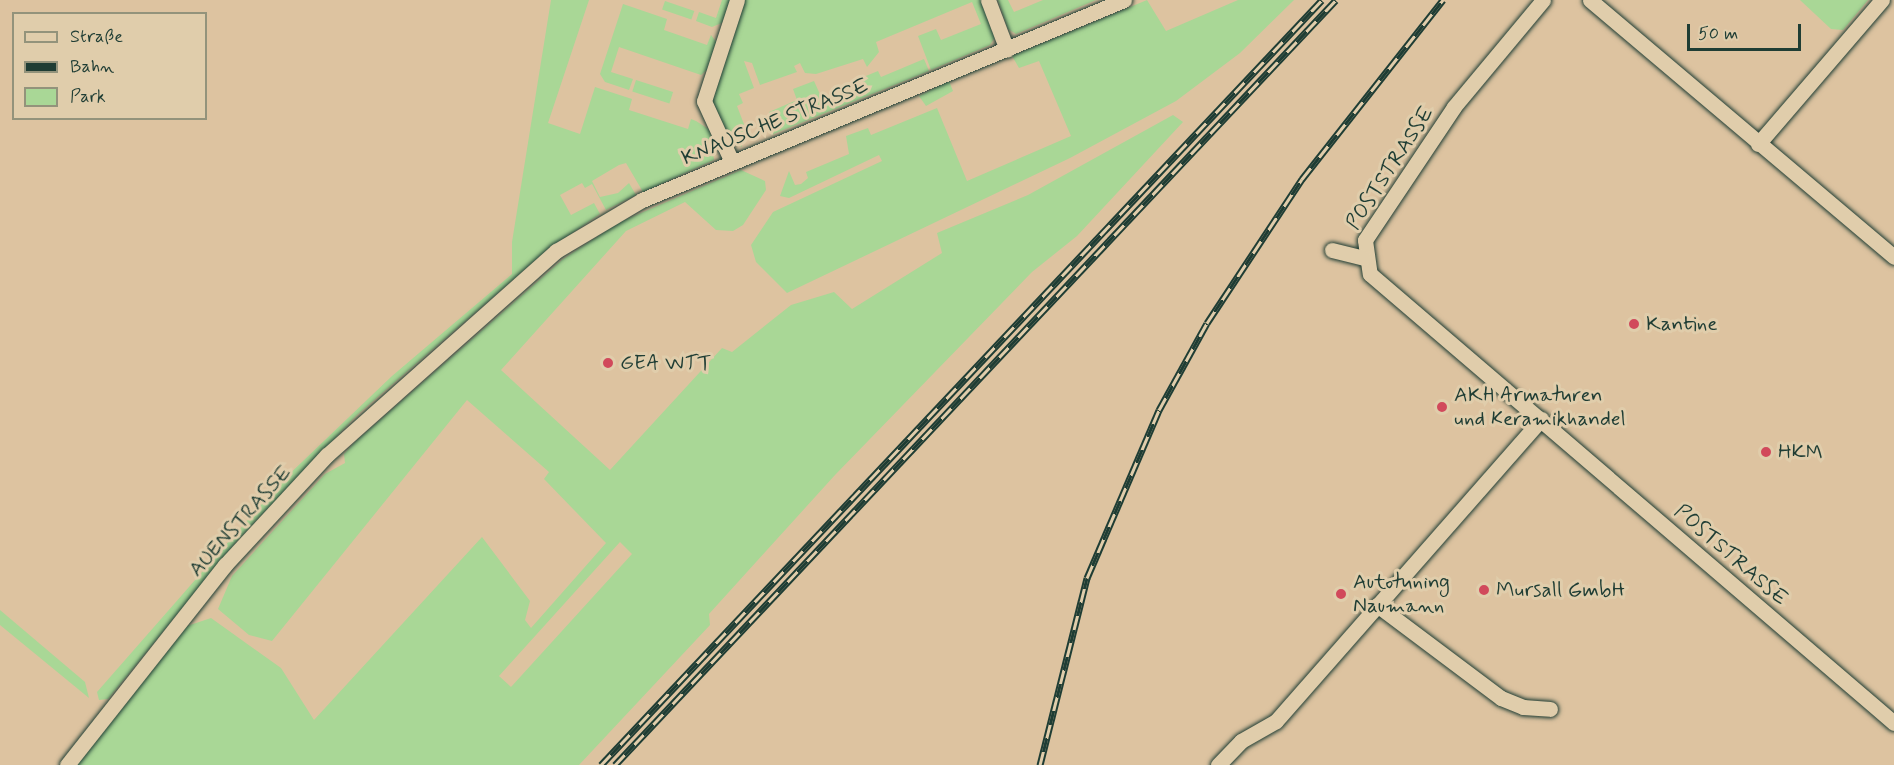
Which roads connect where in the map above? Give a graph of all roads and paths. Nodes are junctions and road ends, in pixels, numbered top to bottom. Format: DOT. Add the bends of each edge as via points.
graph roads {
  1 [pos="737,0"];
  2 [pos="988,0"];
  3 [pos="1124,0"];
  4 [pos="1543,0"];
  5 [pos="1590,0"];
  6 [pos="1882,0"];
  7 [pos="1007,50"];
  8 [pos="1758,144"];
  9 [pos="732,162"];
  10 [pos="1332,250"];
  11 [pos="1894,257"];
  12 [pos="1364,258"];
  13 [pos="468,327"];
  14 [pos="1541,419"];
  15 [pos="1377,605"];
  16 [pos="1550,709"];
  17 [pos="1894,723"];
  18 [pos="67,765"];
  19 [pos="1218,765"];
  1 -- 9 [label="street" via="704,101"];
  2 -- 7 [label="street"];
  3 -- 7 [label="street, KNAUSCHE STRASSE"];
  4 -- 12 [label="street, POSTSTRASSE" via="1454,107 1365,240"];
  5 -- 8 [label="street"];
  6 -- 8 [label="street"];
  7 -- 9 [label="street, KNAUSCHE STRASSE"];
  8 -- 11 [label="street"];
  9 -- 13 [label="street, KNAUSCHE STRASSE" via="591,228"];
  10 -- 12 [label="street"];
  12 -- 14 [label="street, POSTSTRASSE" via="1370,274"];
  13 -- 18 [label="street, AUENSTRASSE" via="358,424 267,518"];
  14 -- 15 [label="street"];
  14 -- 17 [label="street, POSTSTRASSE"];
  15 -- 16 [label="street" via="1501,698 1523,707"];
  15 -- 19 [label="street" via="1276,721 1241,741"];
}
